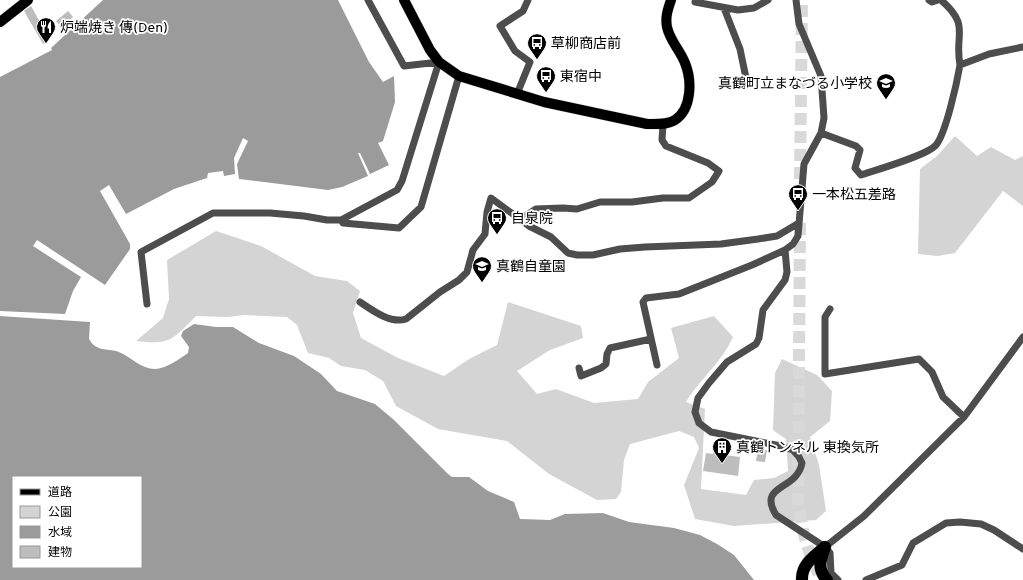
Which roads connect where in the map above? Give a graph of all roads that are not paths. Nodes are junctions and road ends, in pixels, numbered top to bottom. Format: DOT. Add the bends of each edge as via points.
graph roads {
  1 [pos="28,0"];
  2 [pos="368,0"];
  3 [pos="404,0"];
  4 [pos="528,0"];
  5 [pos="671,0"];
  6 [pos="768,0"];
  7 [pos="796,0"];
  8 [pos="928,0"];
  9 [pos="940,0"];
  10 [pos="695,2"];
  11 [pos="724,8"];
  12 [pos="0,22"];
  13 [pos="1023,47"];
  14 [pos="439,62"];
  15 [pos="960,65"];
  16 [pos="459,76"];
  17 [pos="746,78"];
  18 [pos="517,94"];
  19 [pos="663,124"];
  20 [pos="821,132"];
  21 [pos="521,219"];
  22 [pos="341,220"];
  23 [pos="799,223"];
  24 [pos="785,250"];
  25 [pos="360,302"];
  26 [pos="147,304"];
  27 [pos="830,309"];
  28 [pos="1023,337"];
  29 [pos="651,339"];
  30 [pos="657,365"];
  31 [pos="579,368"];
  32 [pos="964,417"];
  33 [pos="825,548"];
  34 [pos="1023,549"];
  35 [pos="802,580"];
  36 [pos="827,580"];
  37 [pos="838,580"];
  38 [pos="866,580"];
  1 -- 12 [label="main road"];
  2 -- 14 [label="street" via="404,66"];
  3 -- 14 [label="main road"];
  4 -- 18 [label="street" via="523,11 500,26 515,51 530,62"];
  5 -- 19 [label="main road" via="666,16 667,27 685,63 689,88 681,114 674,121"];
  6 -- 11 [label="street" via="754,8"];
  7 -- 20 [label="street" via="799,24 821,76 824,118"];
  8 -- 9 [label="street"];
  9 -- 15 [label="street" via="951,9 958,20 961,32 957,44"];
  10 -- 11 [label="street"];
  11 -- 17 [label="street" via="740,48"];
  13 -- 15 [label="street" via="989,54"];
  14 -- 16 [label="main road"];
  14 -- 22 [label="street" via="397,190"];
  15 -- 20 [label="street" via="941,133 936,145 931,149 861,176 855,168 860,150"];
  16 -- 18 [label="main road"];
  16 -- 22 [label="street" via="421,207 398,228 343,223"];
  18 -- 19 [label="main road" via="647,124"];
  19 -- 21 [label="street" via="662,140 666,146 708,163 719,171 712,182 700,191 689,198 600,202 577,210 536,209"];
  20 -- 23 [label="street" via="804,164"];
  21 -- 23 [label="street" via="551,237 568,253 577,255 594,255 626,248 758,240 777,236"];
  21 -- 25 [label="street" via="491,198 485,234 473,250 467,272 406,319 401,321 378,314"];
  22 -- 26 [label="street" via="270,213 213,213 141,252"];
  23 -- 24 [label="street" via="798,236"];
  24 -- 29 [label="street" via="679,294 646,298 643,302"];
  24 -- 33 [label="street" via="785,280 763,310 756,344 728,362 713,378 698,398 695,412 699,424 711,432 781,446 792,450 799,457 802,463 797,477 774,493 770,499 771,507 776,515"];
  27 -- 32 [label="street" via="826,317 825,374 919,359 932,372 943,397"];
  28 -- 32 [label="street"];
  29 -- 30 [label="street"];
  29 -- 31 [label="street" via="610,348 606,364 581,376"];
  32 -- 33 [label="street" via="864,516"];
  33 -- 35 [label="highway" via="807,563 802,572"];
  33 -- 36 [label="highway" via="820,558 820,568"];
  33 -- 37 [label="street" via="830,554 831,573"];
  34 -- 38 [label="street" via="980,524 946,523 913,543 902,565"];
}
